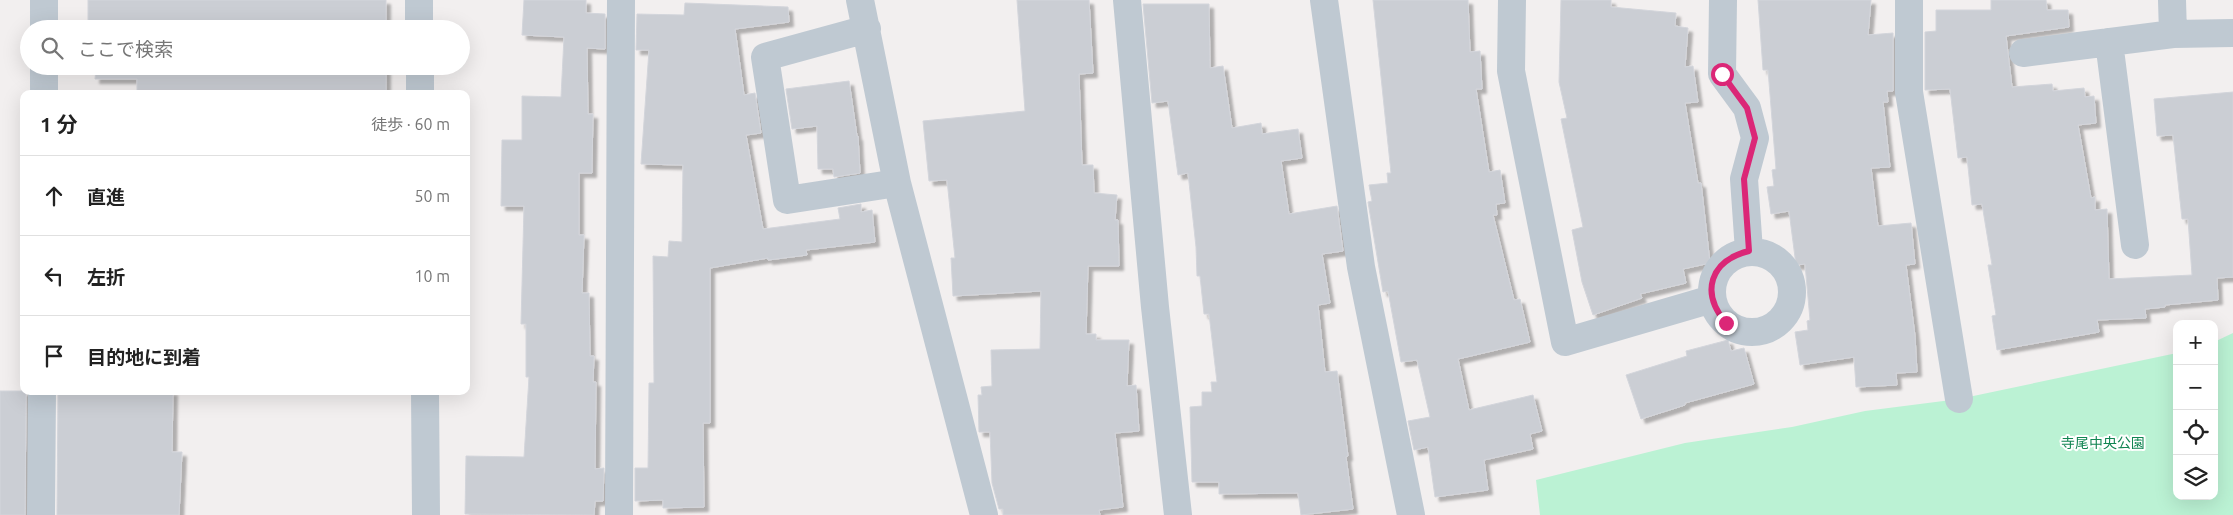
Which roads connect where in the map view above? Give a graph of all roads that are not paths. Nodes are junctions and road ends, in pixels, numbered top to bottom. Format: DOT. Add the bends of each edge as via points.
graph roads {
  1 [pos="44,0"];
  2 [pos="419,0"];
  3 [pos="622,0"];
  4 [pos="860,0"];
  5 [pos="1127,0"];
  6 [pos="1324,0"];
  7 [pos="1512,0"];
  8 [pos="1723,0"];
  9 [pos="1909,0"];
  10 [pos="2172,0"];
  11 [pos="44,20"];
  12 [pos="419,20"];
  13 [pos="867,30"];
  14 [pos="2233,33"];
  15 [pos="2173,34"];
  16 [pos="2109,42"];
  17 [pos="2023,53"];
  18 [pos="44,75"];
  19 [pos="420,75"];
  20 [pos="44,90"];
  21 [pos="420,90"];
  22 [pos="897,183"];
  23 [pos="2135,245"];
  24 [pos="1749,251"];
  25 [pos="1712,299"];
  26 [pos="42,395"];
  27 [pos="425,395"];
  28 [pos="1959,399"];
  29 [pos="41,515"];
  30 [pos="426,515"];
  31 [pos="619,515"];
  32 [pos="984,515"];
  33 [pos="1178,515"];
  34 [pos="1411,515"];
  1 -- 11 [label="street"];
  2 -- 12 [label="street"];
  3 -- 31 [label="street"];
  4 -- 13 [label="street"];
  5 -- 33 [label="street"];
  6 -- 34 [label="street" via="1361,266"];
  7 -- 25 [label="street" via="1511,71 1565,342"];
  8 -- 24 [label="street" via="1722,74 1747,108 1755,138 1744,179"];
  9 -- 28 [label="street" via="1909,92"];
  10 -- 15 [label="street"];
  13 -- 22 [label="street"];
  13 -- 22 [label="street" via="764,57 787,200"];
  14 -- 15 [label="street"];
  15 -- 16 [label="street"];
  16 -- 17 [label="street"];
  16 -- 23 [label="street"];
  18 -- 20 [label="street"];
  19 -- 21 [label="street"];
  22 -- 32 [label="street"];
  24 -- 25 [label="street" via="1736,254 1716,272"];
  24 -- 25 [label="street" via="1776,259 1786,270 1792,283 1793,298 1788,311 1767,330 1752,333 1726,323"];
  26 -- 29 [label="street"];
  27 -- 30 [label="street"];
}
